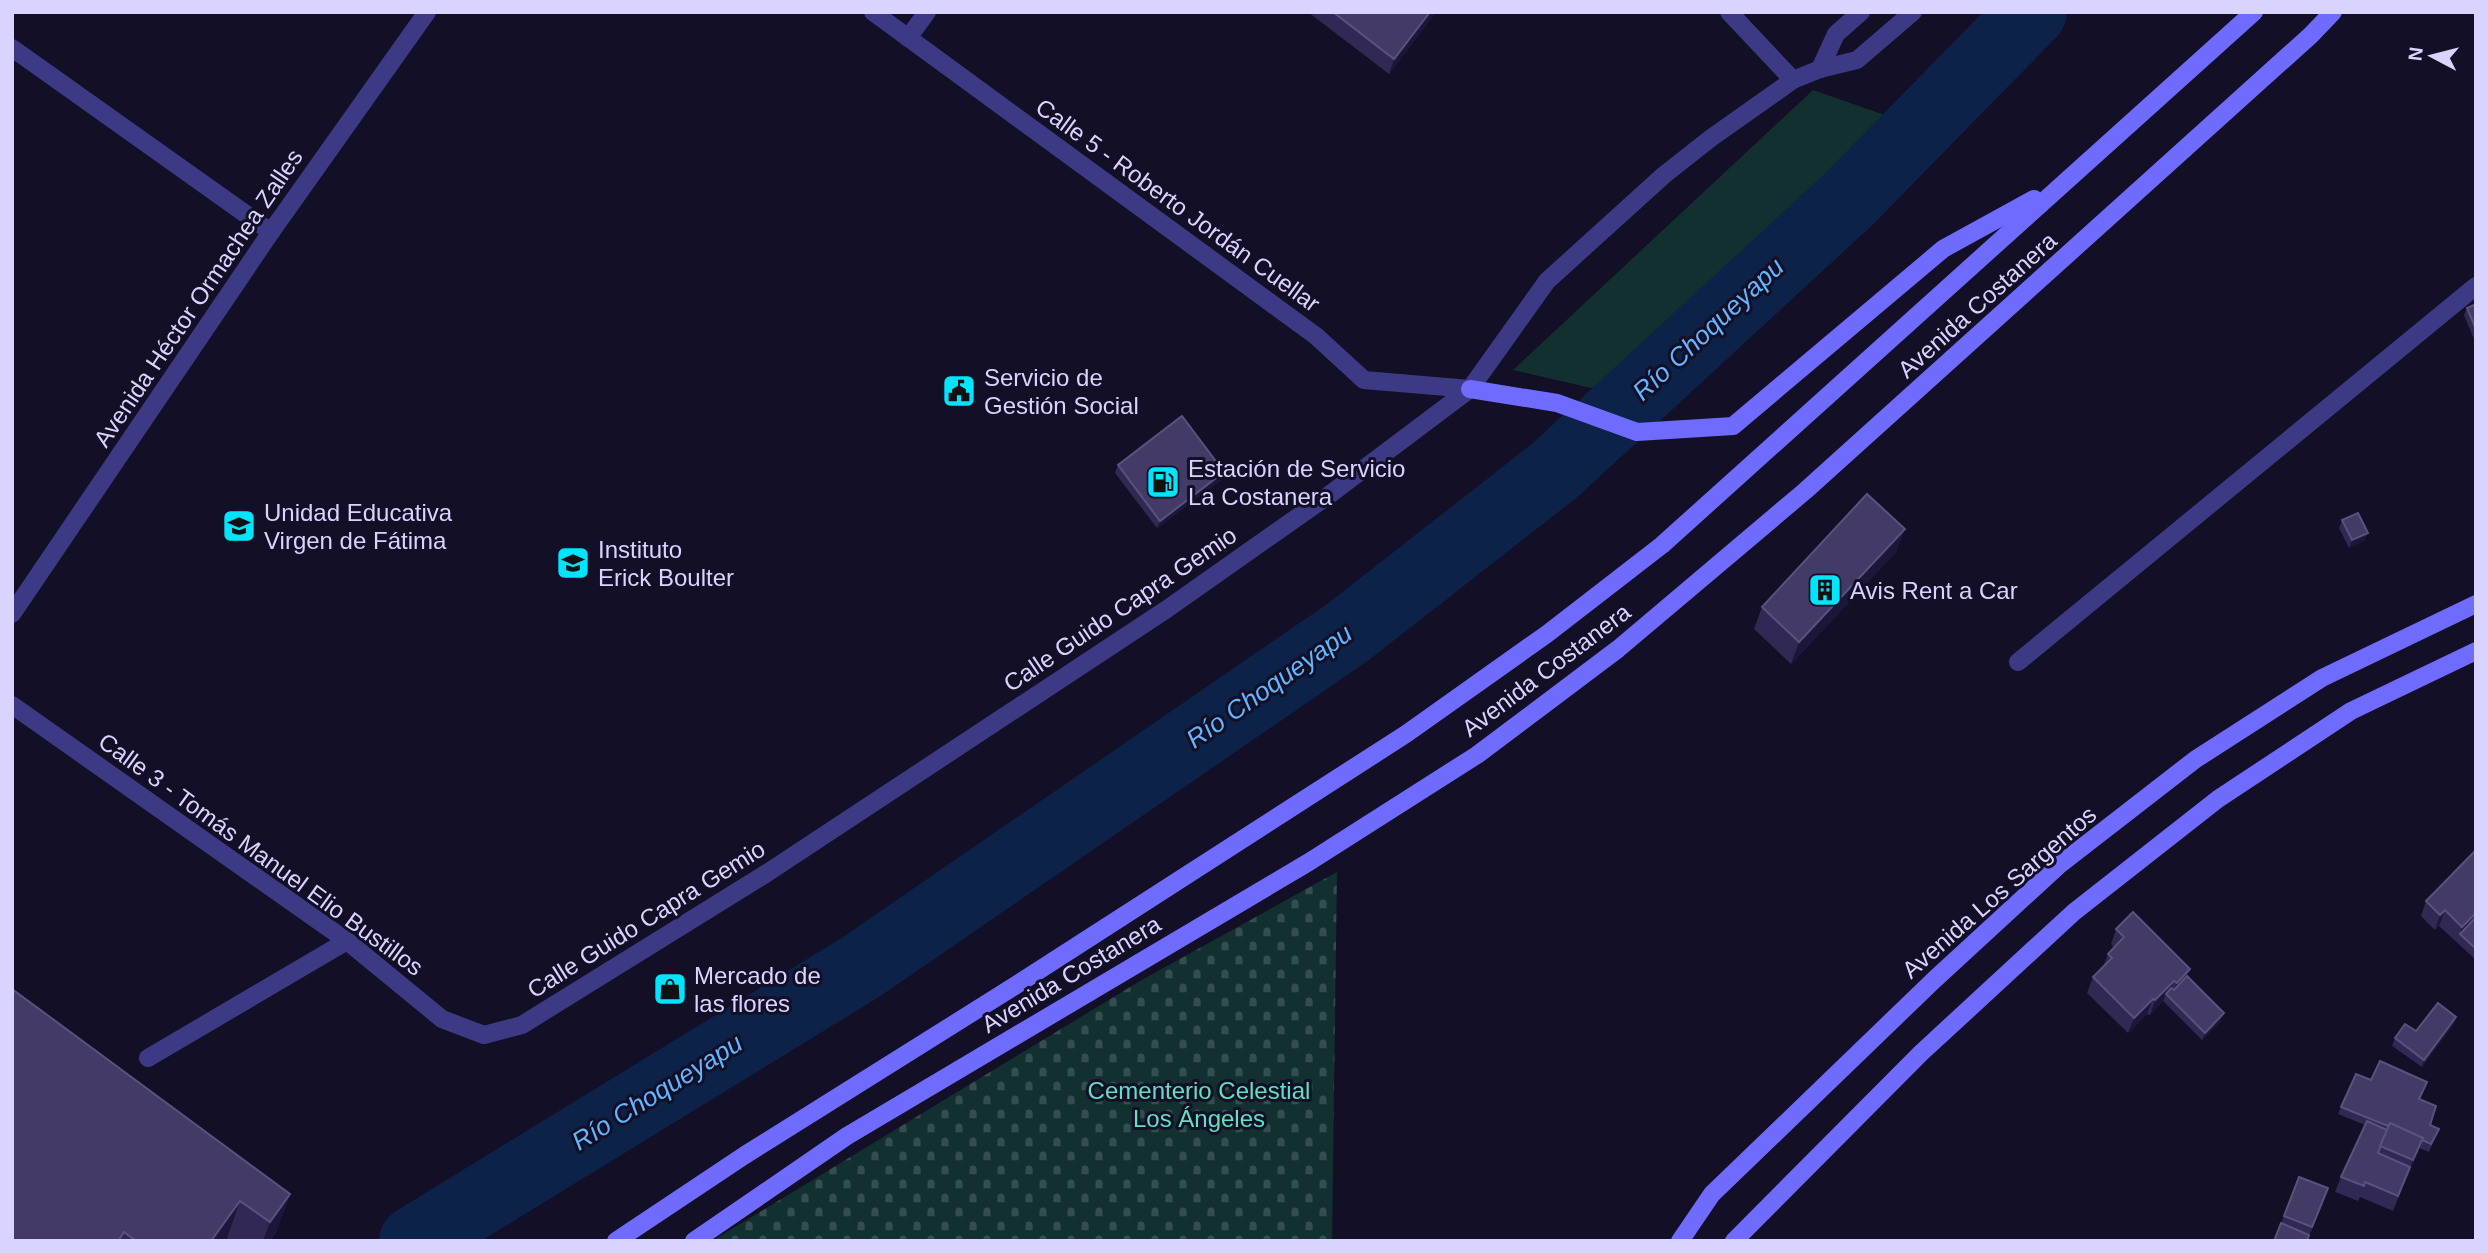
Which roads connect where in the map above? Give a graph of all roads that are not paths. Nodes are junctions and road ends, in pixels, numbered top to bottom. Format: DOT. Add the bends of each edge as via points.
graph roads {
  1 [pos="427,12"];
  2 [pos="873,12"];
  3 [pos="927,12"];
  4 [pos="1729,12"];
  5 [pos="1861,12"];
  6 [pos="1913,12"];
  7 [pos="2254,12"];
  8 [pos="2333,12"];
  9 [pos="908,38"];
  10 [pos="12,48"];
  11 [pos="1820,69"];
  12 [pos="1793,80"];
  13 [pos="2059,186"];
  14 [pos="271,232"];
  15 [pos="2476,286"];
  16 [pos="1469,389"];
  17 [pos="2476,604"];
  18 [pos="12,614"];
  19 [pos="2476,651"];
  20 [pos="2018,662"];
  21 [pos="12,705"];
  22 [pos="347,942"];
  23 [pos="484,1035"];
  24 [pos="148,1058"];
  25 [pos="616,1241"];
  26 [pos="694,1241"];
  27 [pos="1680,1241"];
  28 [pos="1734,1241"];
  1 -- 14 [label="street, Avenida Héctor Ormachea Zalles"];
  2 -- 9 [label="street, Calle 5 - Roberto Jordán Cuellar"];
  3 -- 9 [label="street"];
  4 -- 12 [label="street"];
  5 -- 11 [label="street" via="1836,34"];
  6 -- 11 [label="street, Calle Guido Capra Gemio" via="1857,60"];
  7 -- 13 [label="main road, Avenida Costanera"];
  8 -- 26 [label="main road, Avenida Costanera" via="1815,482 1618,649 1477,755 1309,862 846,1136"];
  9 -- 16 [label="street, Calle 5 - Roberto Jordán Cuellar" via="1316,336 1364,380"];
  10 -- 14 [label="street"];
  11 -- 12 [label="street, Calle Guido Capra Gemio"];
  12 -- 16 [label="street, Calle Guido Capra Gemio" via="1664,175 1547,281"];
  13 -- 16 [label="main road" via="1943,249 1733,426 1637,432 1558,403"];
  13 -- 25 [label="main road, Avenida Costanera" via="1662,545 1546,634 1406,734"];
  14 -- 18 [label="street, Avenida Héctor Ormachea Zalles"];
  15 -- 20 [label="street"];
  16 -- 23 [label="street, Calle Guido Capra Gemio" via="1167,609 778,865 522,1025"];
  17 -- 27 [label="main road, Avenida Los Sargentos" via="2322,678 2196,759 2058,866 1712,1194"];
  19 -- 28 [label="main road" via="2351,710 2218,799 2074,912 1921,1053"];
  21 -- 22 [label="street, Calle 3 - Tomás Manuel Elio Bustillos"];
  22 -- 23 [label="street, Calle 3 - Tomás Manuel Elio Bustillos" via="442,1019"];
  22 -- 24 [label="street"];
}
